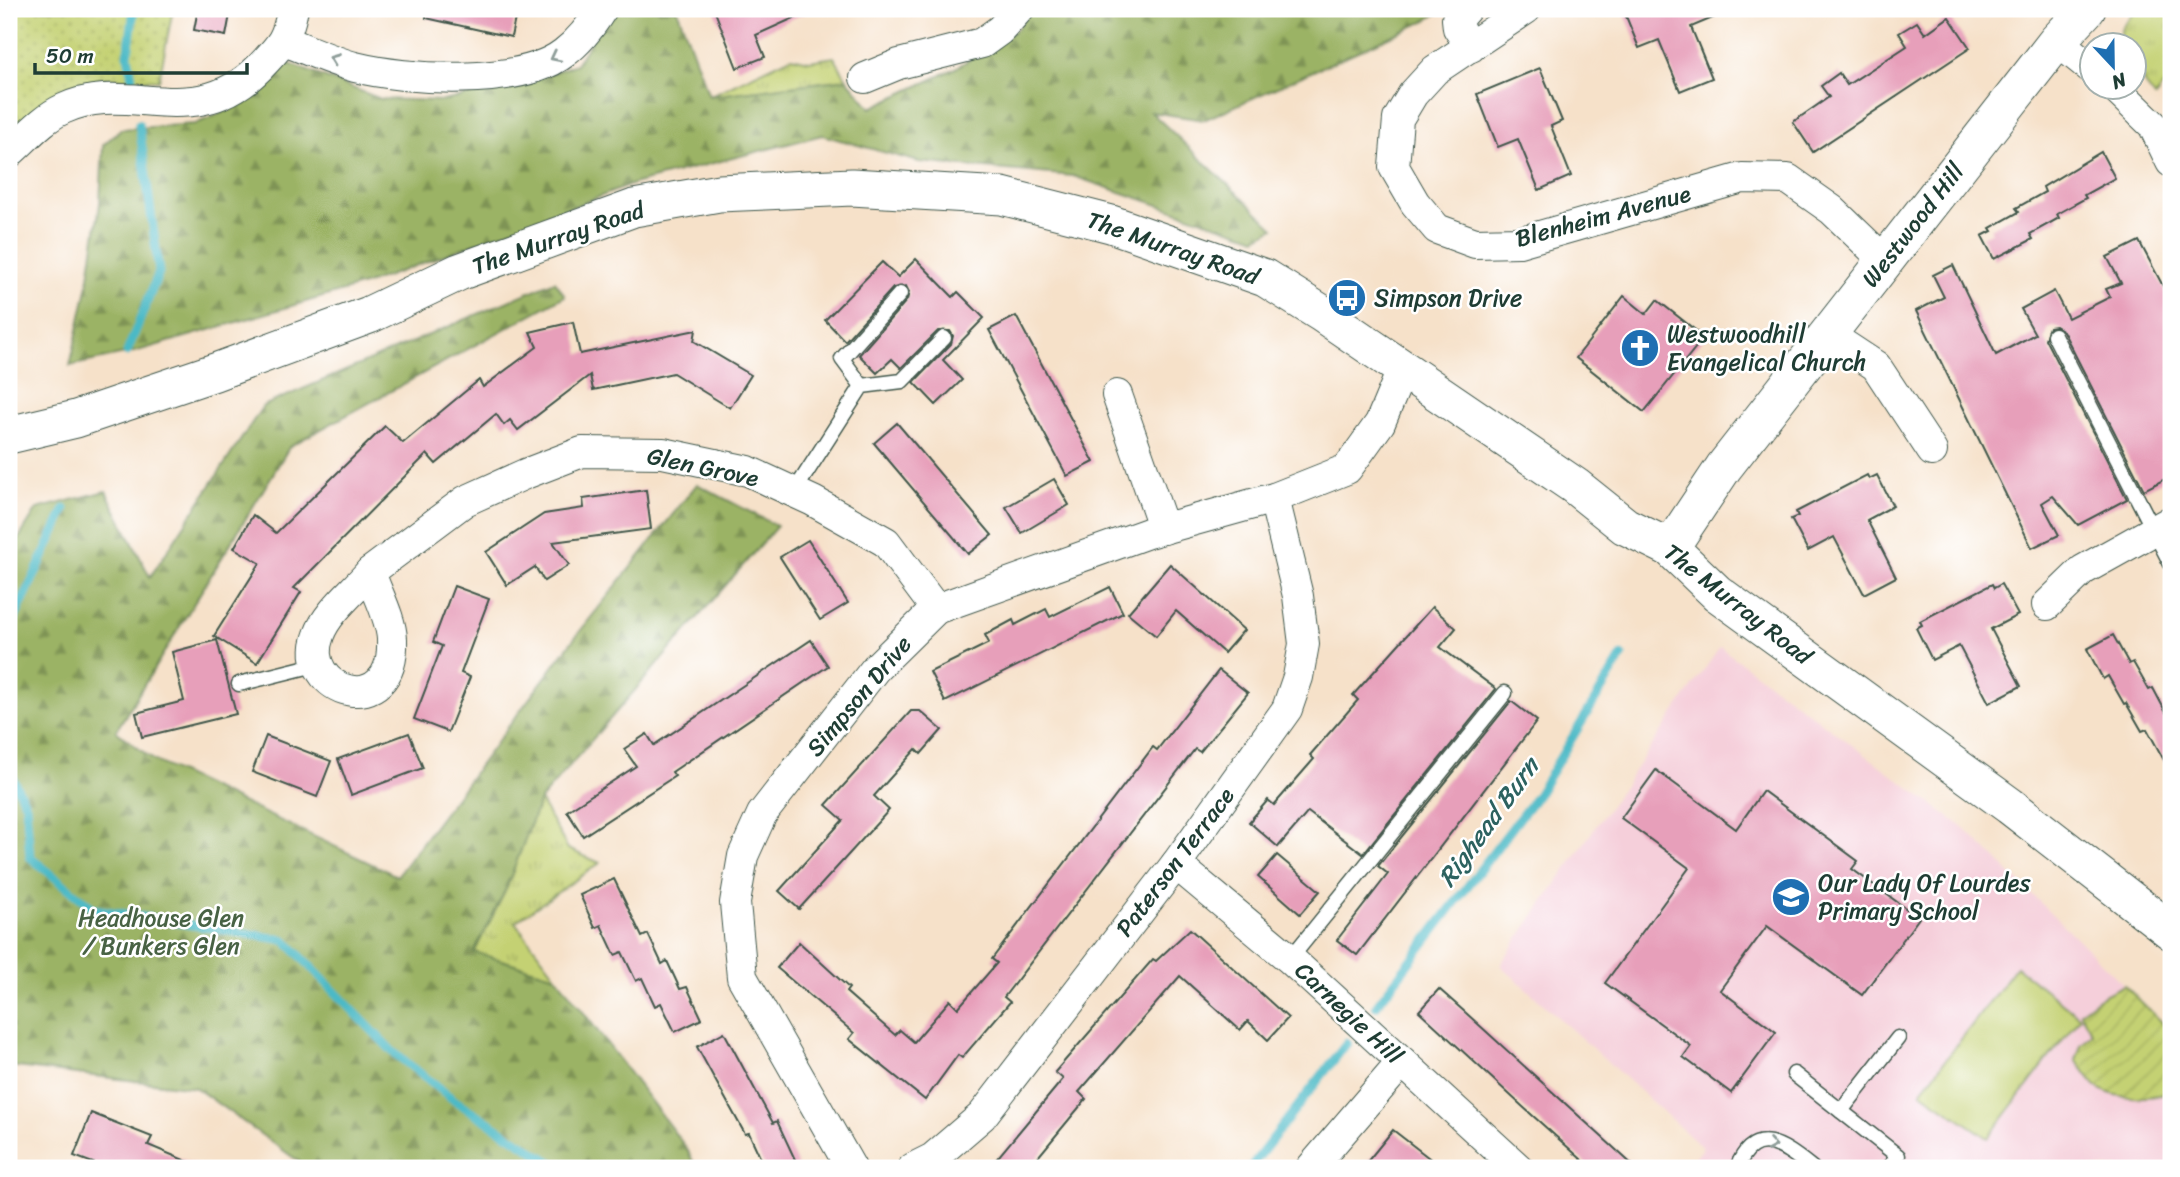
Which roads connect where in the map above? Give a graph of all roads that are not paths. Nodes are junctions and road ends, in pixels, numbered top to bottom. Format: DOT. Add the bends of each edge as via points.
graph roads {
  1 [pos="293,9"];
  2 [pos="602,9"];
  3 [pos="1018,9"];
  4 [pos="1466,9"];
  5 [pos="1526,9"];
  6 [pos="2087,9"];
  7 [pos="285,41"];
  8 [pos="2057,41"];
  9 [pos="1471,47"];
  10 [pos="2078,58"];
  11 [pos="865,79"];
  12 [pos="2129,102"];
  13 [pos="9,153"];
  14 [pos="2171,162"];
  15 [pos="1884,260"];
  16 [pos="900,294"];
  17 [pos="1829,335"];
  18 [pos="2054,335"];
  19 [pos="944,338"];
  20 [pos="1403,368"];
  21 [pos="862,386"];
  22 [pos="1116,395"];
  23 [pos="9,435"];
  24 [pos="1932,451"];
  25 [pos="794,492"];
  26 [pos="1274,498"];
  27 [pos="2163,526"];
  28 [pos="1164,529"];
  29 [pos="1670,548"];
  30 [pos="2171,564"];
  31 [pos="370,572"];
  32 [pos="2048,605"];
  33 [pos="936,609"];
  34 [pos="319,664"];
  35 [pos="239,684"];
  36 [pos="1505,693"];
  37 [pos="1176,864"];
  38 [pos="2171,931"];
  39 [pos="1290,959"];
  40 [pos="1898,1038"];
  41 [pos="1402,1062"];
  42 [pos="1794,1074"];
  43 [pos="1841,1111"];
  44 [pos="851,1168"];
  45 [pos="913,1168"];
  46 [pos="1311,1168"];
  47 [pos="1518,1168"];
  48 [pos="1737,1168"];
  49 [pos="1812,1168"];
  50 [pos="1889,1168"];
  1 -- 7 [label="street"];
  2 -- 7 [label="street, one-way" via="563,55 527,69 485,77 427,79 355,67"];
  3 -- 11 [label="street" via="982,43 899,64"];
  4 -- 9 [label="street" via="1457,19 1458,29"];
  5 -- 9 [label="street, Blenheim Avenue"];
  6 -- 8 [label="street, Westwood Hill"];
  7 -- 13 [label="street" via="243,84 193,103 92,101 62,109"];
  8 -- 10 [label="street"];
  8 -- 15 [label="street, Westwood Hill"];
  9 -- 15 [label="street, Blenheim Avenue" via="1434,70 1398,119 1394,167 1437,229 1475,243 1519,243 1742,178 1788,179 1832,210"];
  12 -- 14 [label="street" via="2153,125"];
  15 -- 17 [label="street, Westwood Hill"];
  16 -- 21 [label="lane" via="842,359"];
  17 -- 24 [label="street" via="1875,366"];
  17 -- 29 [label="street, Westwood Hill" via="1724,467"];
  18 -- 27 [label="lane"];
  19 -- 21 [label="lane" via="902,382"];
  20 -- 23 [label="street, The Murray Road" via="1265,278 1111,224 1002,196 852,187 719,193 634,208 459,272 356,319 126,402"];
  20 -- 26 [label="street, Simpson Drive" via="1380,423 1347,469"];
  20 -- 29 [label="street, The Murray Road" via="1575,486 1625,526"];
  21 -- 25 [label="lane"];
  22 -- 28 [label="street"];
  25 -- 31 [label="street, Glen Grove" via="748,471 663,453 582,452 465,501"];
  25 -- 33 [label="street, Glen Grove" via="886,542"];
  26 -- 28 [label="street, Simpson Drive"];
  26 -- 37 [label="street, Paterson Terrace" via="1298,596 1304,644 1298,677 1287,709"];
  27 -- 30 [label="lane"];
  27 -- 32 [label="street" via="2083,570"];
  28 -- 33 [label="street, Simpson Drive"];
  29 -- 38 [label="street, The Murray Road" via="1717,593 2010,806"];
  31 -- 34 [label="street, Glen Grove" via="324,624 318,636"];
  31 -- 34 [label="street" via="392,636 392,658 383,678 364,693 350,692 337,687"];
  33 -- 44 [label="street, Simpson Drive" via="876,668 762,814 743,856 735,903 742,976"];
  34 -- 35 [label="lane"];
  36 -- 39 [label="lane"];
  37 -- 39 [label="street, Carnegie Hill"];
  37 -- 45 [label="street, Paterson Terrace" via="982,1115"];
  39 -- 41 [label="street, Carnegie Hill"];
  40 -- 43 [label="lane"];
  41 -- 46 [label="street"];
  41 -- 47 [label="street, Carnegie Hill"];
  42 -- 43 [label="lane"];
  43 -- 50 [label="lane" via="1898,1156"];
  48 -- 49 [label="lane, one-way" via="1750,1149 1772,1142"];
}
